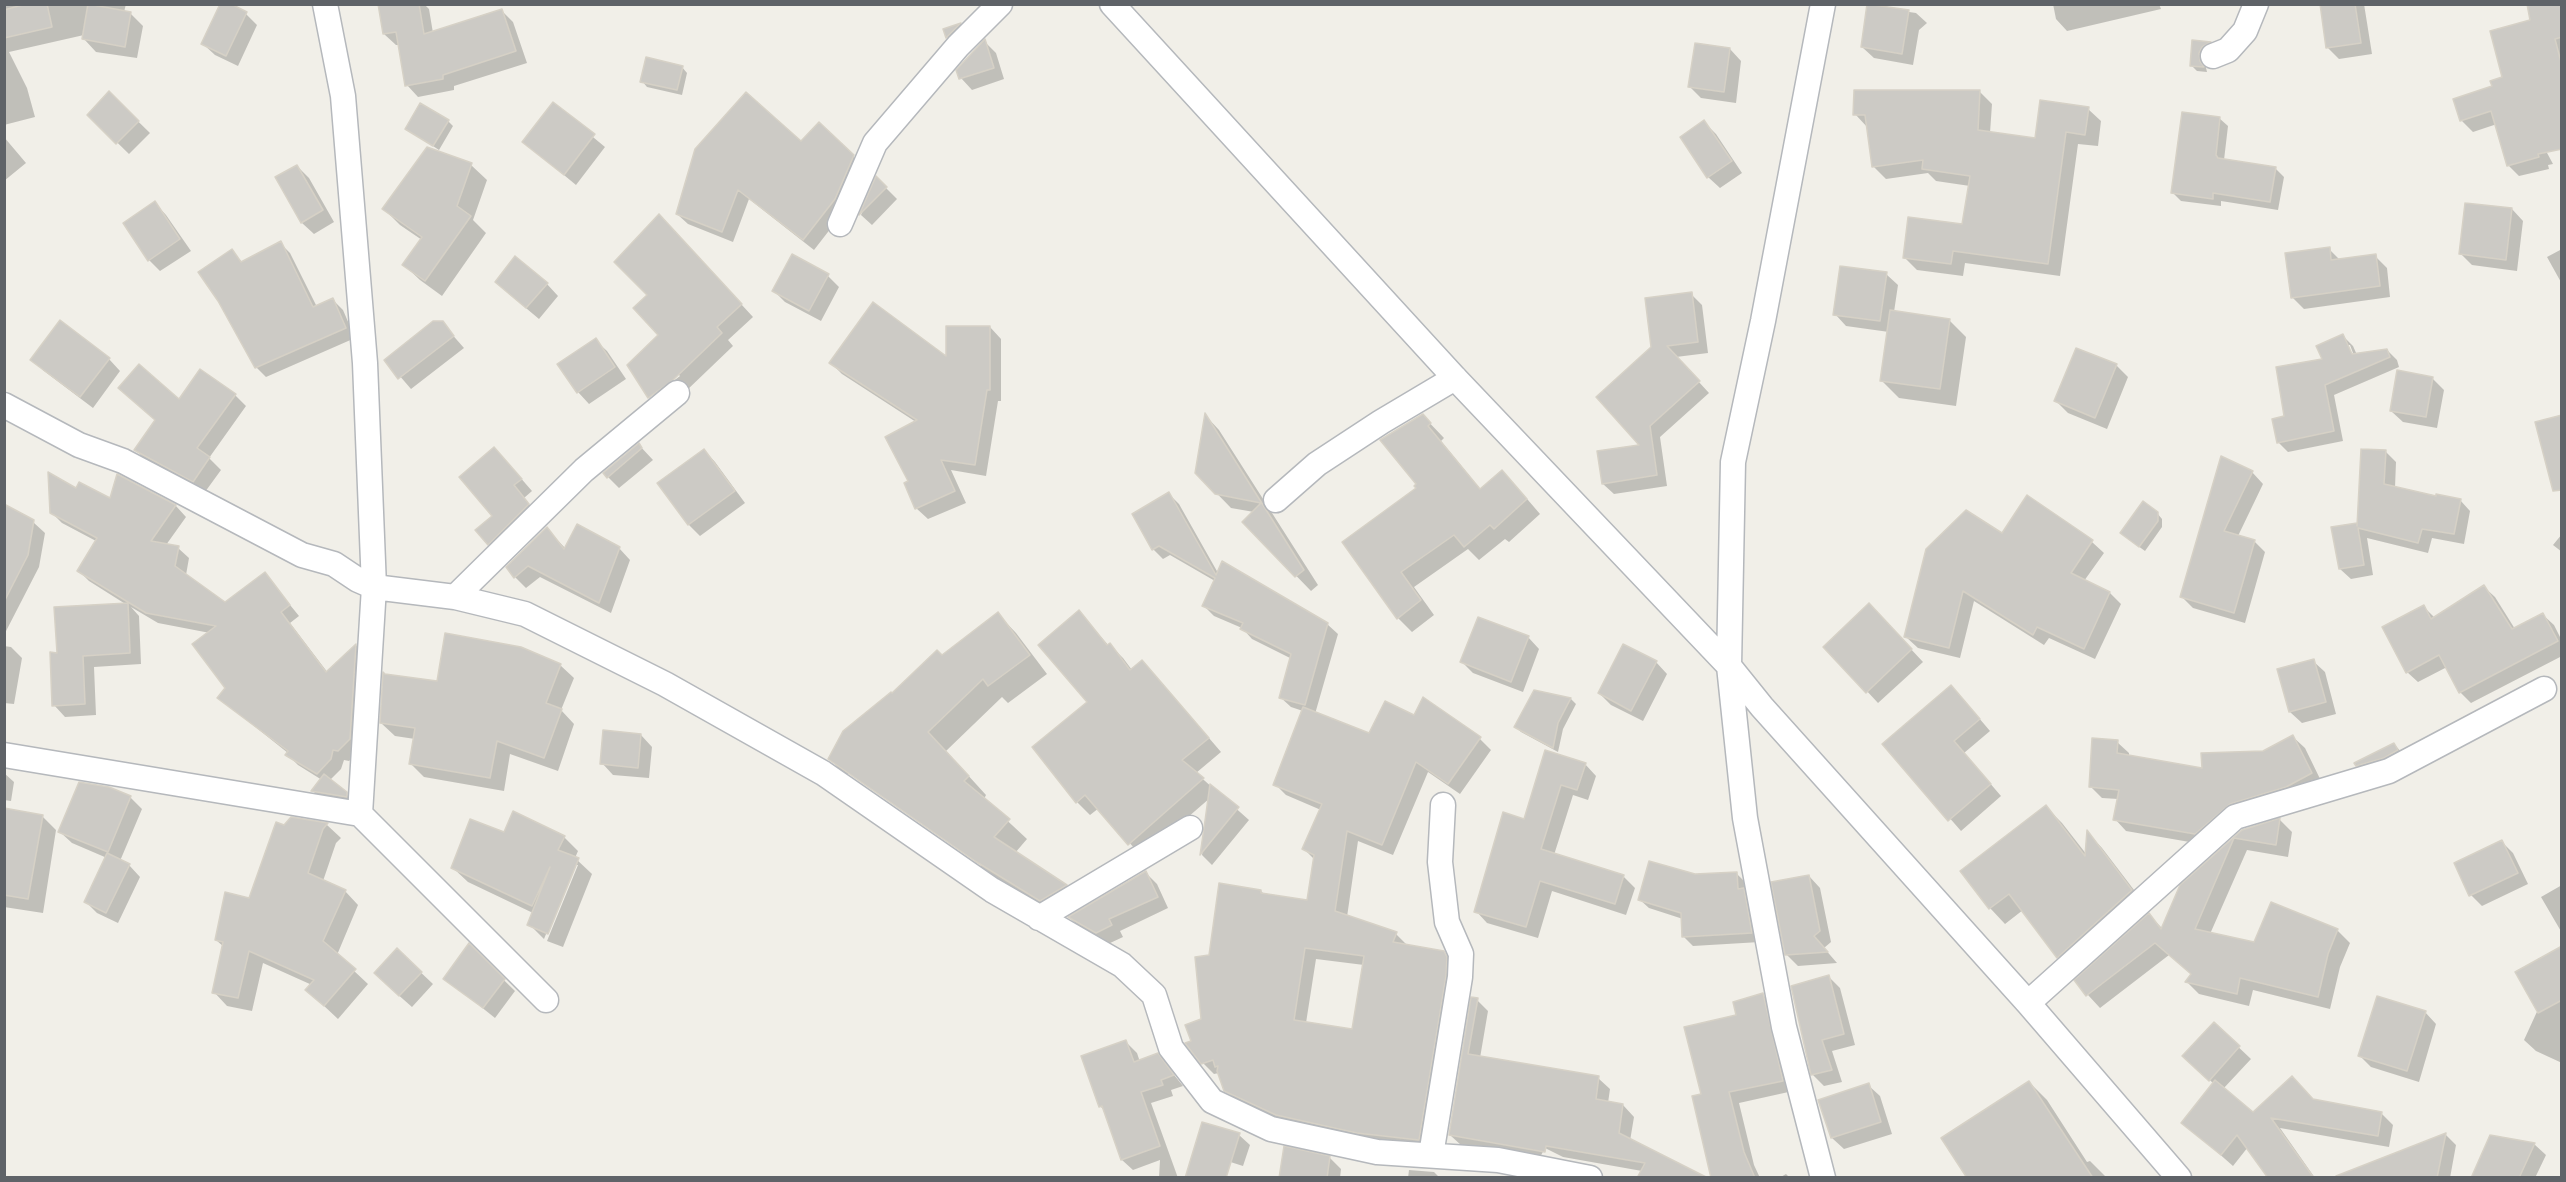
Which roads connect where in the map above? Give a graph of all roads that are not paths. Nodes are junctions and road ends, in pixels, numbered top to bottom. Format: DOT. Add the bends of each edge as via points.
graph roads {
  1 [pos="325,4"];
  2 [pos="1000,4"];
  3 [pos="1112,4"];
  4 [pos="1823,4"];
  5 [pos="2256,4"];
  6 [pos="2212,56"];
  7 [pos="840,224"];
  8 [pos="1455,378"];
  9 [pos="676,393"];
  10 [pos="4,405"];
  11 [pos="1276,500"];
  12 [pos="374,587"];
  13 [pos="455,597"];
  14 [pos="1729,666"];
  15 [pos="2544,689"];
  16 [pos="4,754"];
  17 [pos="1443,805"];
  18 [pos="360,814"];
  19 [pos="1190,828"];
  20 [pos="1039,918"];
  21 [pos="546,1000"];
  22 [pos="2028,1003"];
  23 [pos="1431,1155"];
  24 [pos="1590,1178"];
  25 [pos="1823,1178"];
  26 [pos="2179,1178"];
  1 -- 12 [label="street" via="343,96 365,363"];
  2 -- 7 [label="street" via="958,46 875,143"];
  3 -- 8 [label="street"];
  4 -- 14 [label="street" via="1733,462"];
  5 -- 6 [label="street" via="2246,31 2229,50"];
  8 -- 11 [label="street" via="1317,464"];
  8 -- 14 [label="street"];
  9 -- 13 [label="street" via="584,470"];
  10 -- 12 [label="street" via="79,445 123,461 302,555 334,564"];
  12 -- 13 [label="street"];
  12 -- 18 [label="street"];
  13 -- 20 [label="street" via="525,614 665,684 824,773 992,890"];
  14 -- 22 [label="street"];
  14 -- 25 [label="street" via="1745,818 1784,1027"];
  15 -- 22 [label="street" via="2389,771 2235,817"];
  16 -- 18 [label="street"];
  17 -- 23 [label="street" via="1440,862 1447,922 1461,954"];
  18 -- 21 [label="street"];
  19 -- 20 [label="street"];
  20 -- 23 [label="street" via="1122,965 1154,995 1171,1048 1212,1101 1271,1129 1377,1152"];
  22 -- 26 [label="street"];
  23 -- 24 [label="street" via="1498,1160"];
}
